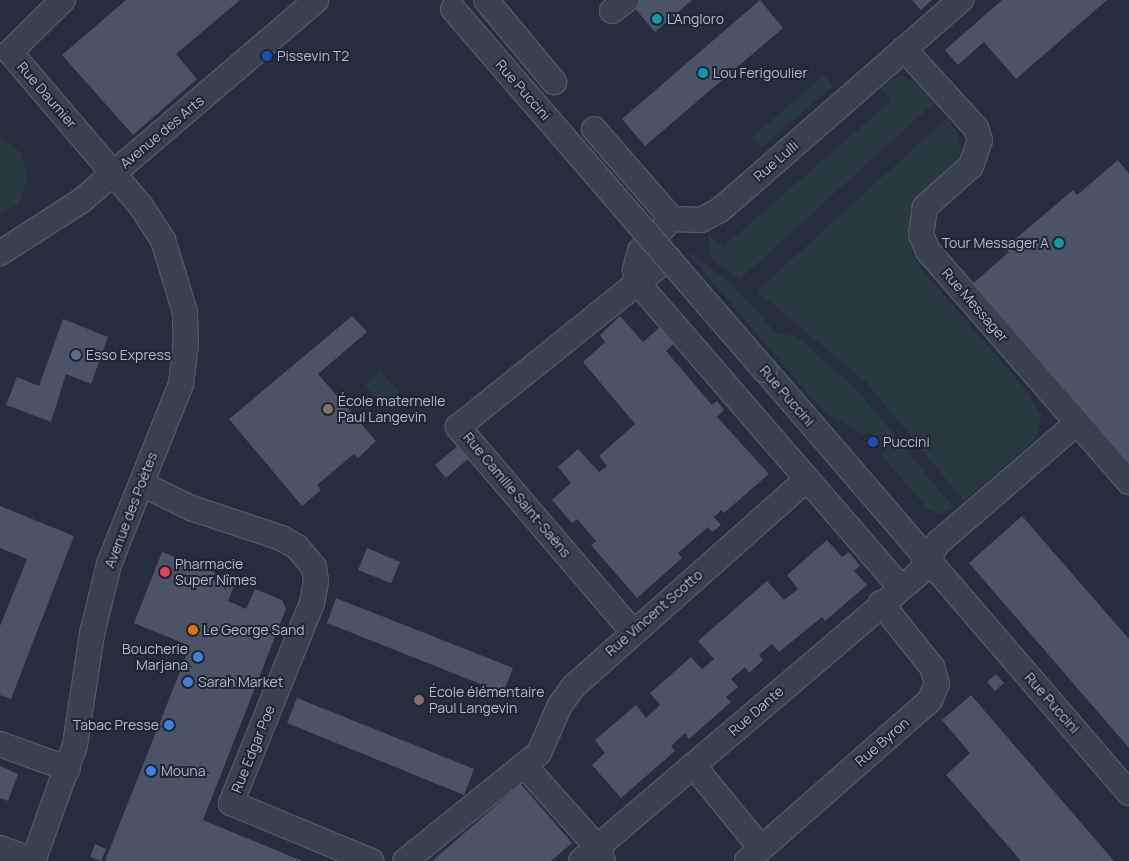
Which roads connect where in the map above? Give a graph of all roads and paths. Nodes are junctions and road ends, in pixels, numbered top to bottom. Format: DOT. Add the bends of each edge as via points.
graph roads {
  1 [pos="63,0"];
  2 [pos="316,0"];
  3 [pos="486,0"];
  4 [pos="961,0"];
  5 [pos="449,5"];
  6 [pos="904,49"];
  7 [pos="554,82"];
  8 [pos="594,129"];
  9 [pos="113,173"];
  10 [pos="672,219"];
  11 [pos="0,253"];
  12 [pos="668,258"];
  13 [pos="637,282"];
  14 [pos="1077,423"];
  15 [pos="807,479"];
  16 [pos="1129,482"];
  17 [pos="142,484"];
  18 [pos="928,560"];
  19 [pos="900,587"];
  20 [pos="881,603"];
  21 [pos="633,632"];
  22 [pos="0,744"];
  23 [pos="524,765"];
  24 [pos="693,765"];
  25 [pos="68,769"];
  26 [pos="1129,793"];
  27 [pos="0,848"];
  28 [pos="754,855"];
  29 [pos="594,856"];
  30 [pos="34,861"];
  31 [pos="370,861"];
  32 [pos="405,861"];
  1 -- 9 [label="street, Rue Daumier" via="10,52"];
  2 -- 9 [label="street, Avenue des Arts"];
  3 -- 7 [label="street"];
  4 -- 6 [label="street, Rue Lulli"];
  5 -- 12 [label="street, Rue Puccini, bridge"];
  6 -- 10 [label="street, Rue Lulli" via="720,210 701,220"];
  6 -- 14 [label="street, Rue Messager" via="976,128 980,140 971,166 925,207 921,234 928,251"];
  8 -- 10 [label="street"];
  9 -- 11 [label="street, Avenue des Arts" via="81,201"];
  9 -- 17 [label="street, Avenue des Poètes" via="141,206 163,240 185,312 186,346 181,384"];
  10 -- 13 [label="street" via="640,251 635,270"];
  12 -- 13 [label="street, Rue Camille Saint-Saëns"];
  12 -- 18 [label="street, Rue Puccini, bridge"];
  13 -- 15 [label="street"];
  13 -- 21 [label="street, Rue Camille Saint-Saëns" via="458,427"];
  14 -- 16 [label="street, Rue Messager"];
  14 -- 18 [label="street, Rue Dante" via="939,542"];
  15 -- 19 [label="street"];
  15 -- 21 [label="street, Rue Vincent Scotto"];
  17 -- 25 [label="street, Avenue des Poètes" via="109,564 92,634"];
  17 -- 31 [label="street, Rue Edgar Poe" via="191,508 281,538 297,547 314,567 316,581 312,603 231,803"];
  18 -- 19 [label="street, Rue Dante" via="920,572"];
  18 -- 26 [label="street, Rue Puccini"];
  19 -- 20 [label="street, Rue Dante"];
  20 -- 24 [label="street, Rue Dante"];
  20 -- 28 [label="street, Rue Byron" via="932,667 937,684 930,700"];
  21 -- 23 [label="street, Rue Vincent Scotto" via="574,686 560,705 539,753"];
  22 -- 25 [label="street"];
  23 -- 29 [label="street"];
  23 -- 32 [label="street"];
  24 -- 28 [label="street"];
  24 -- 29 [label="street, Rue Dante"];
  25 -- 30 [label="street, Avenue des Poètes"];
  27 -- 30 [label="street"];
}
